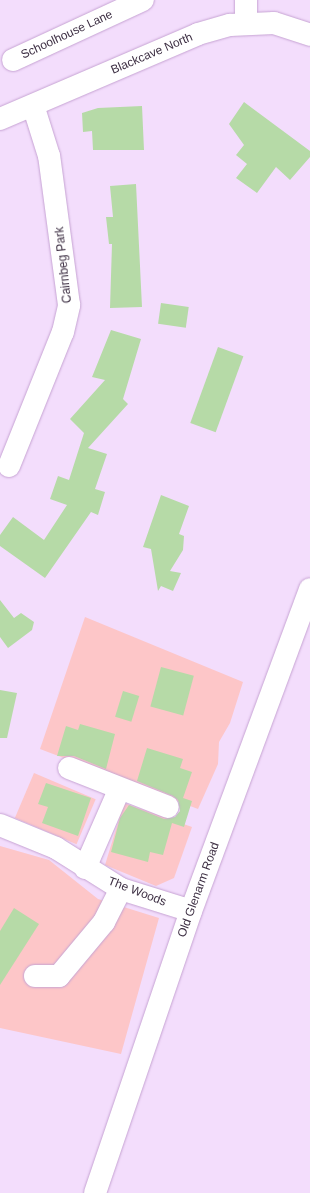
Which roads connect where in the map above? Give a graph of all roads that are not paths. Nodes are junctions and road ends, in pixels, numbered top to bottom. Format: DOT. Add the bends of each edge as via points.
graph roads {
  1 [pos="143,0"];
  2 [pos="246,0"];
  3 [pos="246,23"];
  4 [pos="310,35"];
  5 [pos="14,60"];
  6 [pos="33,104"];
  7 [pos="0,119"];
  8 [pos="9,466"];
  9 [pos="310,589"];
  10 [pos="69,768"];
  11 [pos="119,790"];
  12 [pos="168,807"];
  13 [pos="0,825"];
  14 [pos="85,868"];
  15 [pos="121,889"];
  16 [pos="191,911"];
  17 [pos="35,976"];
  18 [pos="95,1193"];
  1 -- 5 [label="street, Schoolhouse Lane" via="47,35"];
  2 -- 3 [label="street"];
  3 -- 4 [label="street, Blackcave North" via="274,23"];
  3 -- 6 [label="street, Blackcave North" via="198,34"];
  6 -- 7 [label="street, Blackcave North"];
  6 -- 8 [label="street, Cairnbeg Park" via="49,156 69,305 63,332"];
  9 -- 16 [label="street, Old Glenarm Road"];
  10 -- 11 [label="street"];
  11 -- 12 [label="street"];
  11 -- 14 [label="street"];
  13 -- 14 [label="street, The Woods" via="56,848"];
  14 -- 15 [label="street, The Woods"];
  15 -- 16 [label="street, The Woods"];
  15 -- 17 [label="street" via="104,922 58,976"];
  16 -- 18 [label="street, Old Glenarm Road"];
}
